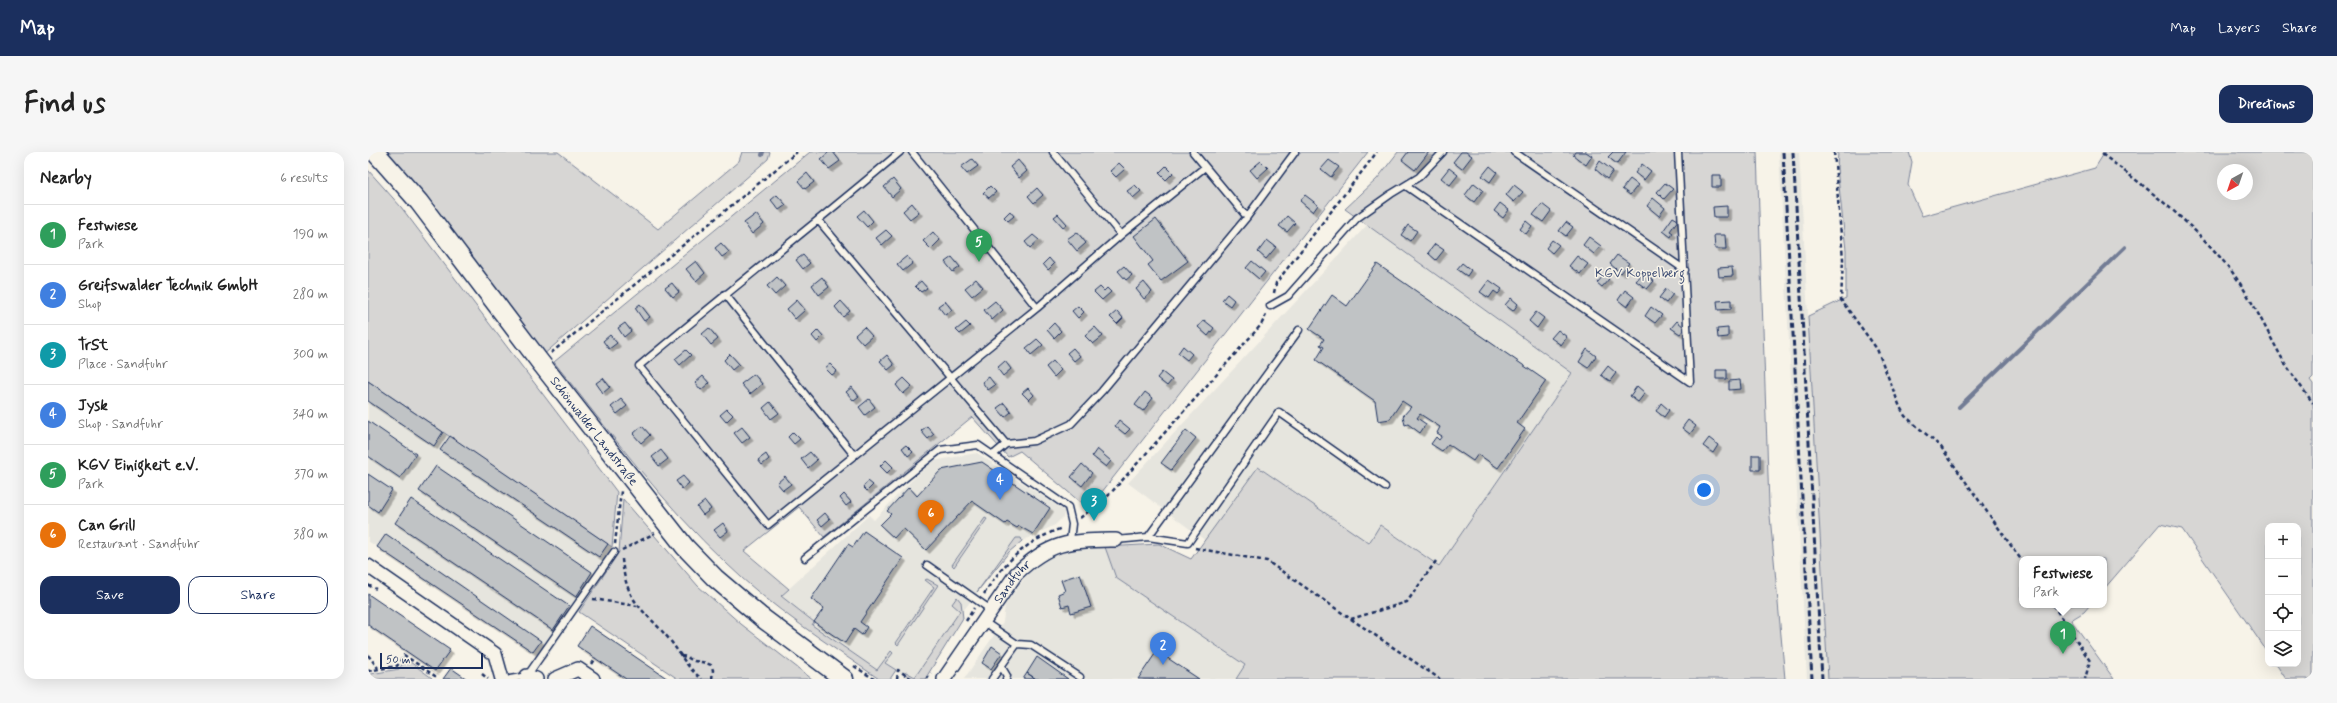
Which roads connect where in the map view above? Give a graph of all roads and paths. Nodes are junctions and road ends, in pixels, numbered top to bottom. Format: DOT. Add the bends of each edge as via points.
graph roads {
  1 [pos="375,152"];
  2 [pos="797,152"];
  3 [pos="900,152"];
  4 [pos="912,152"];
  5 [pos="1053,152"];
  6 [pos="1193,152"];
  7 [pos="1295,152"];
  8 [pos="1377,152"];
  9 [pos="1443,152"];
  10 [pos="1514,152"];
  11 [pos="1834,152"];
  12 [pos="1676,153"];
  13 [pos="2102,154"];
  14 [pos="1205,167"];
  15 [pos="1406,186"];
  16 [pos="1247,216"];
  17 [pos="819,220"];
  18 [pos="1121,235"];
  19 [pos="1685,270"];
  20 [pos="725,294"];
  21 [pos="1270,306"];
  22 [pos="1037,308"];
  23 [pos="1299,330"];
  24 [pos="540,362"];
  25 [pos="949,377"];
  26 [pos="2313,403"];
  27 [pos="1006,444"];
  28 [pos="853,454"];
  29 [pos="993,455"];
  30 [pos="1385,487"];
  31 [pos="622,489"];
  32 [pos="1072,524"];
  33 [pos="657,532"];
  34 [pos="1148,537"];
  35 [pos="1116,540"];
  36 [pos="1070,541"];
  37 [pos="1188,543"];
  38 [pos="614,552"];
  39 [pos="2019,557"];
  40 [pos="805,558"];
  41 [pos="1436,561"];
  42 [pos="927,565"];
  43 [pos="368,566"];
  44 [pos="583,596"];
  45 [pos="638,606"];
  46 [pos="2055,608"];
  47 [pos="991,610"];
  48 [pos="1351,619"];
  49 [pos="983,621"];
  50 [pos="1017,644"];
  51 [pos="368,655"];
  52 [pos="681,656"];
  53 [pos="847,661"];
  54 [pos="1001,666"];
  55 [pos="378,668"];
  56 [pos="368,671"];
  57 [pos="482,674"];
  58 [pos="532,677"];
  59 [pos="1080,677"];
  60 [pos="1008,678"];
  61 [pos="433,679"];
  62 [pos="488,679"];
  63 [pos="502,679"];
  64 [pos="510,679"];
  65 [pos="555,679"];
  66 [pos="593,679"];
  67 [pos="702,679"];
  68 [pos="712,679"];
  69 [pos="844,679"];
  70 [pos="874,679"];
  71 [pos="897,679"];
  72 [pos="912,679"];
  73 [pos="944,679"];
  74 [pos="992,679"];
  75 [pos="1440,679"];
  76 [pos="2085,679"];
  1 -- 24 [label="main road, Schönwalder Landstraße" via="419,202"];
  2 -- 24 [label="path"];
  3 -- 17 [label="lane"];
  4 -- 22 [label="lane"];
  5 -- 18 [label="lane"];
  6 -- 14 [label="lane"];
  7 -- 16 [label="lane"];
  8 -- 21 [label="path" via="1276,283"];
  9 -- 15 [label="lane" via="1419,178"];
  10 -- 19 [label="lane"];
  11 -- 39 [label="path" via="1843,258 1841,300 1877,349 1905,416 1941,447"];
  12 -- 19 [label="lane"];
  13 -- 26 [label="path" via="2146,187 2230,268 2284,362"];
  14 -- 16 [label="lane"];
  14 -- 18 [label="lane"];
  15 -- 19 [label="lane" via="1690,382"];
  15 -- 21 [label="lane" via="1357,218 1288,296"];
  16 -- 27 [label="lane" via="1102,391 1071,424 1034,441"];
  17 -- 20 [label="lane"];
  17 -- 25 [label="lane"];
  18 -- 22 [label="lane"];
  20 -- 28 [label="lane"];
  20 -- 28 [label="lane" via="639,366 768,525"];
  21 -- 32 [label="path" via="1261,325 1109,495"];
  22 -- 25 [label="lane"];
  23 -- 34 [label="lane"];
  24 -- 69 [label="main road, Schönwalder Landstraße" via="690,552 715,578 761,617"];
  25 -- 27 [label="lane"];
  25 -- 28 [label="lane"];
  27 -- 29 [label="lane"];
  29 -- 32 [label="lane" via="1068,506"];
  29 -- 40 [label="lane" via="978,445 940,450"];
  30 -- 37 [label="lane" via="1279,412"];
  31 -- 38 [label="path"];
  32 -- 36 [label="lane"];
  33 -- 45 [label="path" via="621,551 626,586"];
  34 -- 35 [label="lane"];
  34 -- 37 [label="lane"];
  35 -- 36 [label="street, Sandfuhr"];
  36 -- 47 [label="street, Sandfuhr" via="1052,547 1030,560 1016,574"];
  37 -- 48 [label="path" via="1195,548 1267,561"];
  38 -- 44 [label="lane"];
  41 -- 48 [label="path" via="1407,602"];
  42 -- 47 [label="lane"];
  43 -- 63 [label="street" via="495,654"];
  44 -- 45 [label="path"];
  44 -- 58 [label="lane"];
  45 -- 52 [label="path"];
  46 -- 76 [label="path" via="2090,661"];
  47 -- 49 [label="street, Sandfuhr"];
  48 -- 75 [label="path"];
  49 -- 50 [label="lane"];
  49 -- 73 [label="street, Sandfuhr"];
  50 -- 54 [label="lane"];
  50 -- 59 [label="lane" via="1031,645"];
  51 -- 55 [label="path"];
  52 -- 67 [label="path" via="683,662"];
  52 -- 68 [label="path" via="711,665"];
  53 -- 70 [label="path"];
  54 -- 60 [label="lane"];
  54 -- 74 [label="lane"];
  55 -- 56 [label="path"];
  55 -- 61 [label="path" via="397,666 404,655 435,676"];
  57 -- 62 [label="path"];
  58 -- 64 [label="lane"];
  65 -- 66 [label="street" via="578,669"];
  71 -- 72 [label="path" via="898,670"];
}
